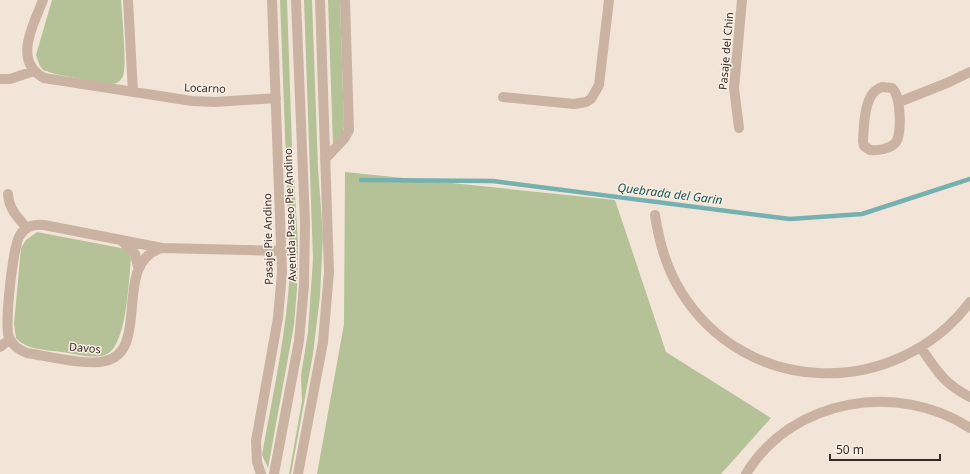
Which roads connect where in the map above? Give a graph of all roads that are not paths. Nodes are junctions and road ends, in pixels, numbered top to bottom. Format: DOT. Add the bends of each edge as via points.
graph roads {
  1 [pos="44,0"];
  2 [pos="128,0"];
  3 [pos="272,0"];
  4 [pos="296,0"];
  5 [pos="320,0"];
  6 [pos="345,0"];
  7 [pos="609,0"];
  8 [pos="742,0"];
  9 [pos="34,71"];
  10 [pos="970,72"];
  11 [pos="0,79"];
  12 [pos="133,92"];
  13 [pos="503,97"];
  14 [pos="276,98"];
  15 [pos="899,102"];
  16 [pos="739,128"];
  17 [pos="325,159"];
  18 [pos="8,194"];
  19 [pos="655,216"];
  20 [pos="27,228"];
  21 [pos="120,240"];
  22 [pos="162,248"];
  23 [pos="282,251"];
  24 [pos="138,267"];
  25 [pos="970,302"];
  26 [pos="10,339"];
  27 [pos="0,347"];
  28 [pos="921,348"];
  29 [pos="970,396"];
  30 [pos="970,428"];
  31 [pos="261,474"];
  32 [pos="274,474"];
  33 [pos="298,474"];
  34 [pos="746,474"];
  1 -- 9 [label="street" via="27,45 28,60"];
  2 -- 12 [label="street"];
  3 -- 14 [label="street, Pasaje Pie Andino"];
  4 -- 32 [label="street, Avenida Paseo Pie Andino" via="305,222 304,285 299,341"];
  5 -- 17 [label="street"];
  6 -- 17 [label="street" via="349,130"];
  7 -- 13 [label="street" via="599,85 591,99 574,104"];
  8 -- 16 [label="street, Pasaje del Chin" via="734,88"];
  9 -- 11 [label="street" via="10,79"];
  9 -- 12 [label="street, Locarno" via="49,79"];
  10 -- 15 [label="street"];
  12 -- 14 [label="street, Locarno" via="215,102"];
  14 -- 23 [label="street, Pasaje Pie Andino"];
  15 -- 15 [label="street" via="897,93 889,87 879,88 872,93 864,130 863,144 866,148 873,151 884,149 896,142"];
  17 -- 33 [label="street" via="329,235 327,308"];
  18 -- 20 [label="street" via="12,211"];
  19 -- 28 [label="street" via="666,260 680,290 691,306 719,334 752,356 789,369 828,374 886,365"];
  20 -- 21 [label="street" via="44,225"];
  20 -- 26 [label="street" via="19,236 15,248 7,325"];
  21 -- 22 [label="street"];
  21 -- 24 [label="street, Davos" via="135,254"];
  22 -- 23 [label="street"];
  22 -- 24 [label="street" via="145,256"];
  23 -- 31 [label="street, Pasaje Pie Andino" via="278,318 256,441 257,462"];
  24 -- 26 [label="street, Davos" via="126,342 118,355 112,359 96,362 27,353 20,350"];
  25 -- 28 [label="street" via="950,325"];
  26 -- 27 [label="street"];
  28 -- 29 [label="street" via="951,387"];
  30 -- 34 [label="street" via="944,414 910,403 855,403 819,413 787,430 760,455"];
}
